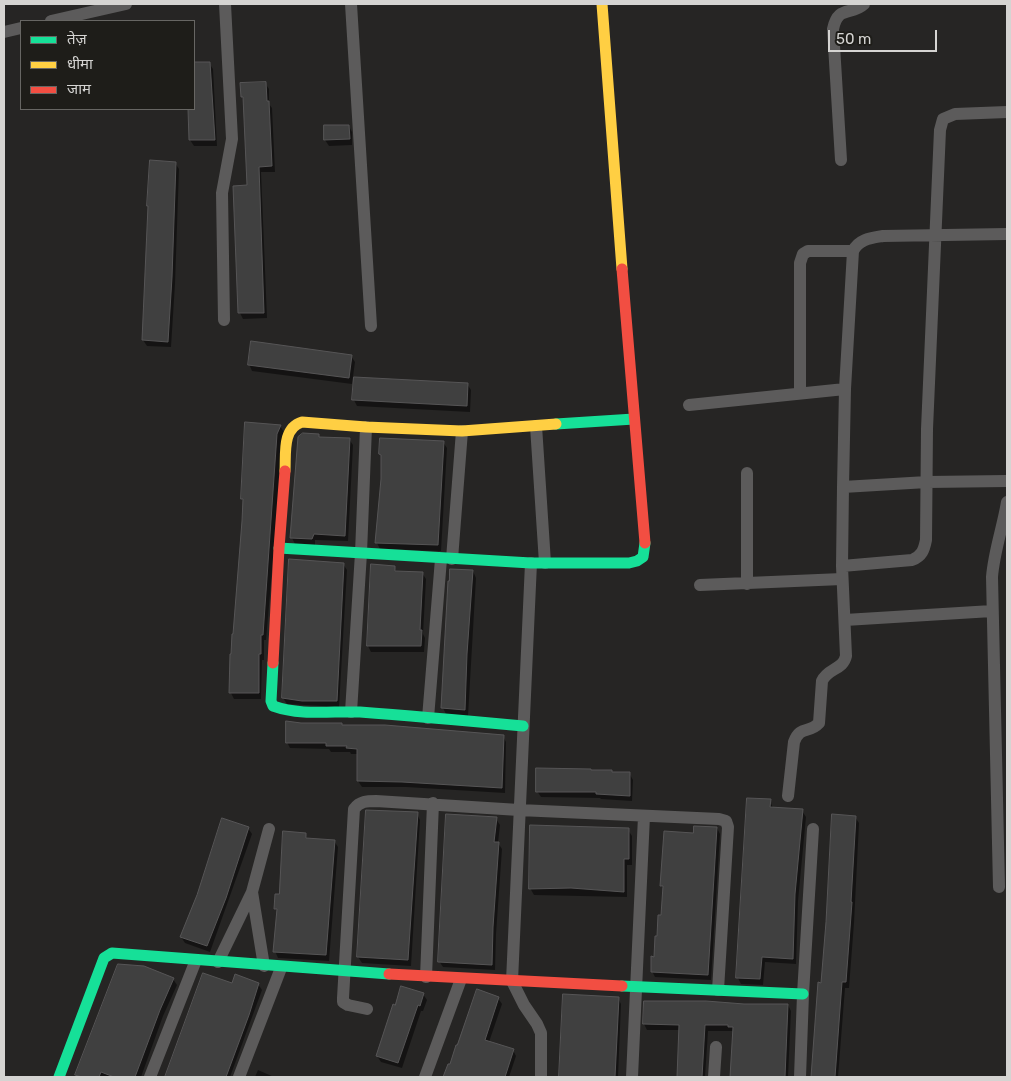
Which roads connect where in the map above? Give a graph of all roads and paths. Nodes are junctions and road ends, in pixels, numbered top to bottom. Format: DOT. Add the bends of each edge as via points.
graph roads {
  1 [pos="126,4"];
  2 [pos="225,4"];
  3 [pos="351,4"];
  4 [pos="602,4"];
  5 [pos="864,4"];
  6 [pos="55,20"];
  7 [pos="20,28"];
  8 [pos="4,32"];
  9 [pos="1007,112"];
  10 [pos="841,160"];
  11 [pos="1007,234"];
  12 [pos="936,236"];
  13 [pos="852,251"];
  14 [pos="224,320"];
  15 [pos="371,326"];
  16 [pos="845,389"];
  17 [pos="800,393"];
  18 [pos="689,405"];
  19 [pos="634,419"];
  20 [pos="536,426"];
  21 [pos="366,427"];
  22 [pos="462,431"];
  23 [pos="747,473"];
  24 [pos="1007,481"];
  25 [pos="926,482"];
  26 [pos="843,487"];
  27 [pos="1007,502"];
  28 [pos="279,548"];
  29 [pos="361,553"];
  30 [pos="447,559"];
  31 [pos="531,563"];
  32 [pos="545,563"];
  33 [pos="842,566"];
  34 [pos="842,579"];
  35 [pos="747,584"];
  36 [pos="700,585"];
  37 [pos="992,611"];
  38 [pos="845,620"];
  39 [pos="351,712"];
  40 [pos="428,718"];
  41 [pos="523,726"];
  42 [pos="788,796"];
  43 [pos="433,803"];
  44 [pos="519,810"];
  45 [pos="644,816"];
  46 [pos="269,829"];
  47 [pos="813,829"];
  48 [pos="999,887"];
  49 [pos="252,892"];
  50 [pos="196,960"];
  51 [pos="218,962"];
  52 [pos="264,966"];
  53 [pos="281,968"];
  54 [pos="345,972"];
  55 [pos="426,977"];
  56 [pos="462,979"];
  57 [pos="512,981"];
  58 [pos="637,987"];
  59 [pos="718,990"];
  60 [pos="803,994"];
  61 [pos="367,1009"];
  62 [pos="716,1047"];
  63 [pos="59,1077"];
  64 [pos="150,1077"];
  65 [pos="239,1077"];
  66 [pos="425,1077"];
  67 [pos="541,1077"];
  68 [pos="632,1077"];
  69 [pos="714,1077"];
  70 [pos="800,1077"];
  1 -- 6 [label="street"];
  2 -- 14 [label="street" via="232,139 222,193"];
  3 -- 15 [label="street"];
  4 -- 19 [label="street"];
  5 -- 10 [label="street" via="838,15 833,30"];
  7 -- 8 [label="street"];
  9 -- 12 [label="street" via="954,114 944,120 940,130"];
  11 -- 12 [label="street"];
  12 -- 13 [label="street" via="883,236 867,239"];
  12 -- 25 [label="street"];
  13 -- 16 [label="street"];
  13 -- 17 [label="street" via="808,251 803,254 800,263"];
  16 -- 17 [label="street"];
  16 -- 26 [label="street"];
  17 -- 18 [label="street"];
  19 -- 20 [label="street"];
  19 -- 32 [label="street" via="645,541 643,557 629,563"];
  20 -- 22 [label="street"];
  20 -- 32 [label="street"];
  21 -- 22 [label="street"];
  21 -- 28 [label="street" via="302,422 290,429"];
  21 -- 29 [label="street"];
  22 -- 30 [label="street"];
  23 -- 35 [label="street"];
  24 -- 25 [label="street"];
  25 -- 26 [label="street"];
  25 -- 33 [label="street" via="926,540 920,556 912,560"];
  26 -- 33 [label="street"];
  27 -- 37 [label="street" via="994,559"];
  28 -- 29 [label="street"];
  28 -- 39 [label="street" via="273,706 318,712"];
  29 -- 30 [label="street"];
  29 -- 39 [label="street"];
  30 -- 31 [label="street"];
  30 -- 40 [label="street"];
  31 -- 32 [label="street"];
  31 -- 41 [label="street"];
  33 -- 34 [label="street"];
  34 -- 35 [label="street"];
  34 -- 38 [label="street"];
  35 -- 36 [label="street"];
  37 -- 38 [label="street"];
  37 -- 48 [label="street"];
  38 -- 42 [label="street" via="845,662 825,675 822,681 820,723 796,734"];
  39 -- 40 [label="street"];
  40 -- 41 [label="street"];
  41 -- 44 [label="street"];
  43 -- 44 [label="street"];
  43 -- 54 [label="street" via="363,802 354,809"];
  43 -- 55 [label="street"];
  44 -- 45 [label="street"];
  44 -- 57 [label="street"];
  45 -- 58 [label="street"];
  45 -- 59 [label="street" via="726,821"];
  46 -- 49 [label="street"];
  47 -- 60 [label="street"];
  49 -- 51 [label="street"];
  49 -- 52 [label="street"];
  50 -- 51 [label="street"];
  50 -- 63 [label="street" via="120,953 104,958"];
  50 -- 64 [label="street"];
  51 -- 52 [label="street"];
  52 -- 53 [label="street"];
  53 -- 54 [label="street"];
  53 -- 65 [label="street"];
  54 -- 55 [label="street"];
  54 -- 61 [label="street" via="344,1002"];
  55 -- 56 [label="street"];
  56 -- 57 [label="street"];
  56 -- 66 [label="street"];
  57 -- 58 [label="street"];
  57 -- 67 [label="street" via="541,1033"];
  58 -- 59 [label="street"];
  58 -- 68 [label="street"];
  59 -- 60 [label="street"];
  60 -- 70 [label="street"];
  62 -- 69 [label="street"];
}
